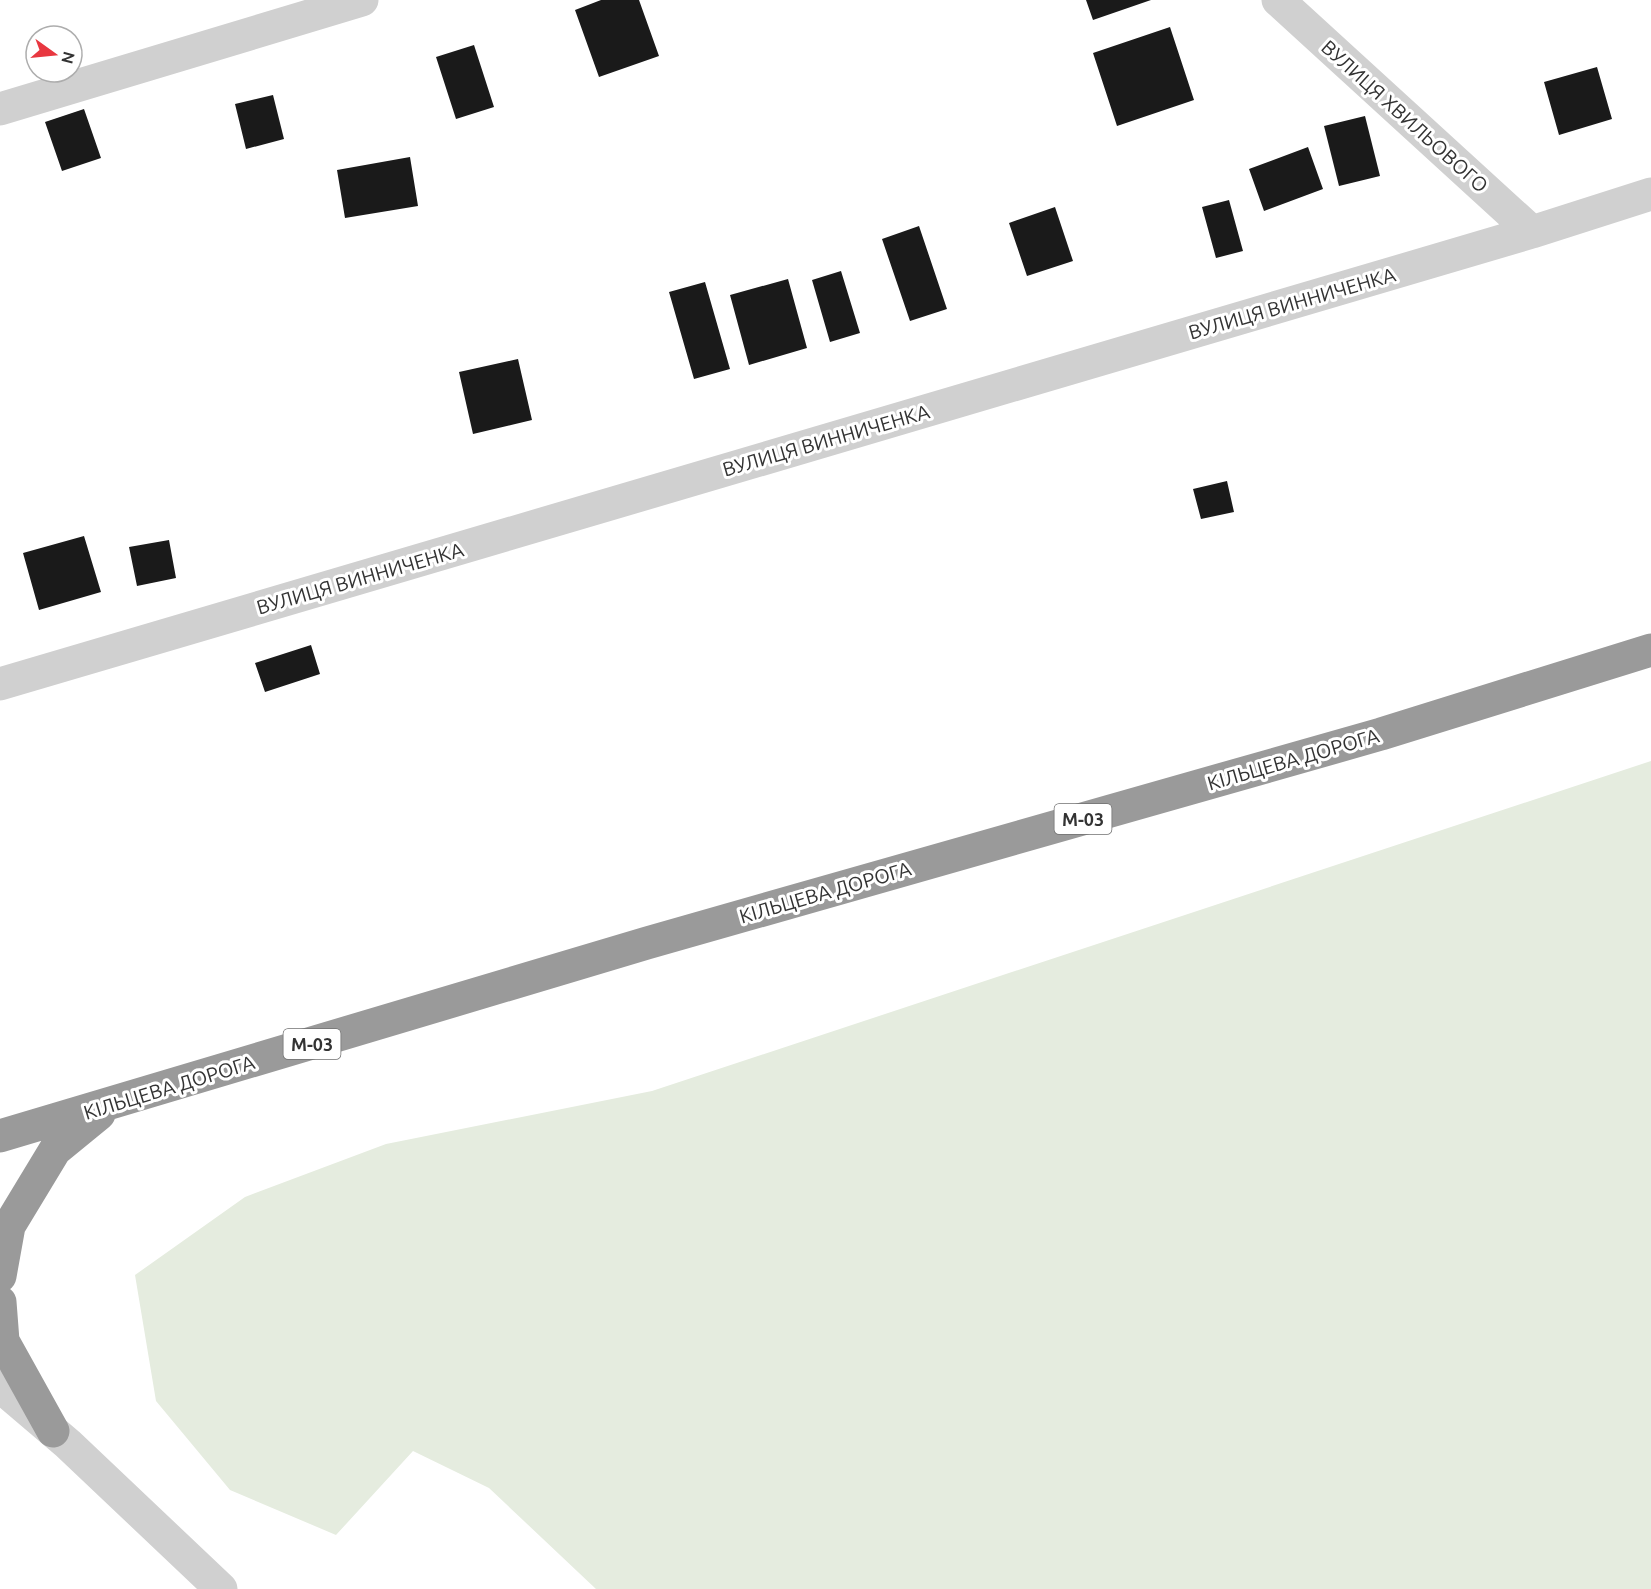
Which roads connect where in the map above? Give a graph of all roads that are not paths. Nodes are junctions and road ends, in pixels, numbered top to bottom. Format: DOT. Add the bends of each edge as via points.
graph roads {
  1 [pos="362,0"];
  2 [pos="1278,0"];
  3 [pos="0,109"];
  4 [pos="1651,194"];
  5 [pos="1532,232"];
  6 [pos="1651,650"];
  7 [pos="0,684"];
  8 [pos="110,1105"];
  9 [pos="0,1136"];
  10 [pos="0,1276"];
  11 [pos="0,1302"];
  12 [pos="0,1386"];
  13 [pos="53,1431"];
  14 [pos="221,1589"];
  1 -- 3 [label="street"];
  2 -- 5 [label="street, ВУЛИЦЯ ХВИЛЬОВОГО"];
  4 -- 5 [label="street, ВУЛИЦЯ ВИННИЧЕНКА"];
  5 -- 7 [label="street, ВУЛИЦЯ ВИННИЧЕНКА"];
  6 -- 8 [label="highway, КІЛЬЦЕВА ДОРОГА / М-03" via="1381,734 647,943"];
  8 -- 9 [label="highway, КІЛЬЦЕВА ДОРОГА / М-03"];
  8 -- 10 [label="highway" via="55,1150 9,1226"];
  11 -- 13 [label="highway" via="3,1341"];
  12 -- 13 [label="street"];
  13 -- 14 [label="street"];
}
